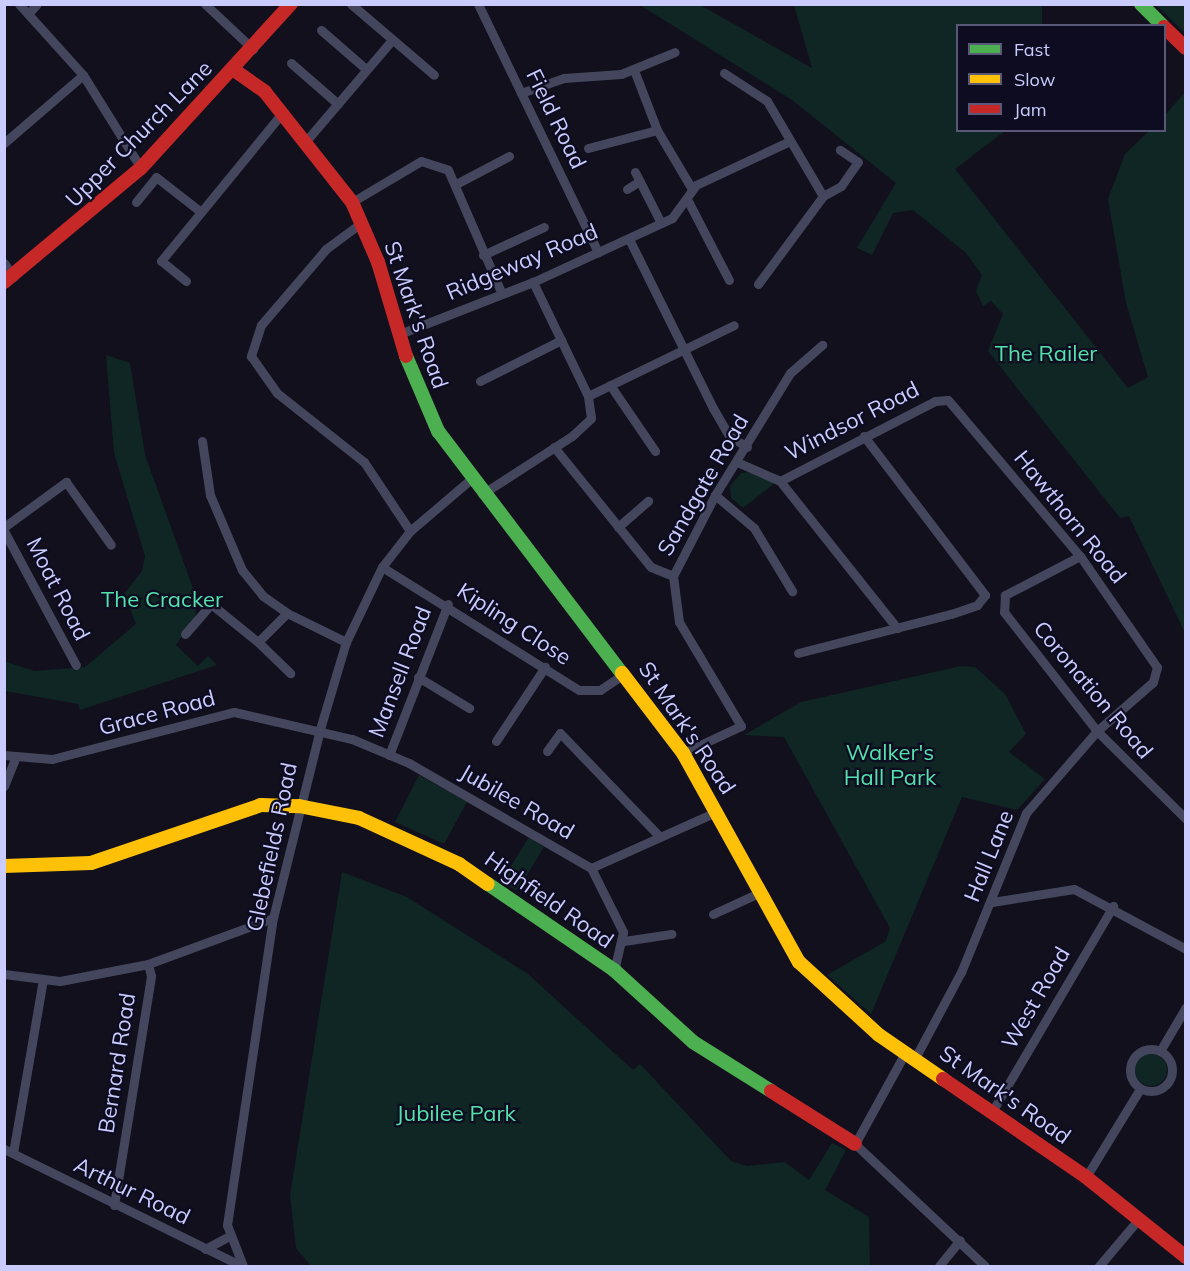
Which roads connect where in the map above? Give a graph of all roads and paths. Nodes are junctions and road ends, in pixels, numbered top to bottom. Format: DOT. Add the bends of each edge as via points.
graph roads {
  1 [pos="19,4"];
  2 [pos="37,4"];
  3 [pos="205,4"];
  4 [pos="291,4"];
  5 [pos="351,4"];
  6 [pos="1141,4"];
  7 [pos="480,5"];
  8 [pos="27,14"];
  9 [pos="1162,24"];
  10 [pos="1166,28"];
  11 [pos="321,30"];
  12 [pos="392,40"];
  13 [pos="1185,48"];
  14 [pos="253,49"];
  15 [pos="675,52"];
  16 [pos="291,63"];
  17 [pos="366,69"];
  18 [pos="234,70"];
  19 [pos="634,70"];
  20 [pos="724,74"];
  21 [pos="84,75"];
  22 [pos="434,75"];
  23 [pos="521,93"];
  24 [pos="338,104"];
  25 [pos="282,113"];
  26 [pos="657,130"];
  27 [pos="306,141"];
  28 [pos="790,141"];
  29 [pos="4,143"];
  30 [pos="588,148"];
  31 [pos="840,150"];
  32 [pos="509,156"];
  33 [pos="141,168"];
  34 [pos="635,172"];
  35 [pos="640,182"];
  36 [pos="456,184"];
  37 [pos="627,189"];
  38 [pos="692,189"];
  39 [pos="823,196"];
  40 [pos="688,201"];
  41 [pos="136,202"];
  42 [pos="352,202"];
  43 [pos="201,212"];
  44 [pos="361,223"];
  45 [pos="660,223"];
  46 [pos="544,227"];
  47 [pos="629,239"];
  48 [pos="598,252"];
  49 [pos="483,255"];
  50 [pos="4,263"];
  51 [pos="9,279"];
  52 [pos="729,280"];
  53 [pos="186,281"];
  54 [pos="533,282"];
  55 [pos="758,284"];
  56 [pos="502,294"];
  57 [pos="734,325"];
  58 [pos="397,334"];
  59 [pos="561,340"];
  60 [pos="822,345"];
  61 [pos="681,349"];
  62 [pos="480,381"];
  63 [pos="610,385"];
  64 [pos="588,396"];
  65 [pos="943,399"];
  66 [pos="864,436"];
  67 [pos="202,441"];
  68 [pos="554,447"];
  69 [pos="747,447"];
  70 [pos="655,451"];
  71 [pos="737,462"];
  72 [pos="470,480"];
  73 [pos="780,481"];
  74 [pos="482,494"];
  75 [pos="715,495"];
  76 [pos="648,501"];
  77 [pos="618,527"];
  78 [pos="4,529"];
  79 [pos="410,531"];
  80 [pos="111,545"];
  81 [pos="1080,556"];
  82 [pos="382,567"];
  83 [pos="673,576"];
  84 [pos="792,591"];
  85 [pos="448,604"];
  86 [pos="287,613"];
  87 [pos="897,628"];
  88 [pos="185,634"];
  89 [pos="258,642"];
  90 [pos="346,642"];
  91 [pos="798,653"];
  92 [pos="76,665"];
  93 [pos="546,667"];
  94 [pos="1157,667"];
  95 [pos="290,673"];
  96 [pos="625,673"];
  97 [pos="418,676"];
  98 [pos="469,708"];
  99 [pos="320,729"];
  100 [pos="1096,731"];
  101 [pos="496,741"];
  102 [pos="547,751"];
  103 [pos="683,753"];
  104 [pos="4,755"];
  105 [pos="389,755"];
  106 [pos="15,759"];
  107 [pos="4,786"];
  108 [pos="299,806"];
  109 [pos="718,811"];
  110 [pos="1185,819"];
  111 [pos="658,835"];
  112 [pos="4,866"];
  113 [pos="591,868"];
  114 [pos="761,892"];
  115 [pos="992,902"];
  116 [pos="1113,906"];
  117 [pos="713,914"];
  118 [pos="273,918"];
  119 [pos="670,934"];
  120 [pos="624,941"];
  121 [pos="1185,949"];
  122 [pos="148,964"];
  123 [pos="614,970"];
  124 [pos="4,975"];
  125 [pos="43,980"];
  126 [pos="1185,1007"];
  127 [pos="1160,1051"];
  128 [pos="910,1056"];
  129 [pos="1140,1089"];
  130 [pos="993,1110"];
  131 [pos="855,1144"];
  132 [pos="9,1151"];
  133 [pos="1086,1177"];
  134 [pos="114,1204"];
  135 [pos="1137,1221"];
  136 [pos="228,1237"];
  137 [pos="960,1240"];
  138 [pos="205,1249"];
  139 [pos="1185,1257"];
  140 [pos="243,1266"];
  141 [pos="939,1266"];
  142 [pos="985,1266"];
  143 [pos="1099,1266"];
  1 -- 8 [label="street"];
  2 -- 8 [label="street"];
  3 -- 14 [label="street"];
  4 -- 14 [label="street, Upper Church Lane"];
  5 -- 12 [label="street"];
  6 -- 9 [label="street"];
  7 -- 23 [label="street, Field Road"];
  8 -- 21 [label="street"];
  10 -- 13 [label="street"];
  11 -- 17 [label="street"];
  12 -- 17 [label="street"];
  12 -- 22 [label="street"];
  14 -- 18 [label="street, Upper Church Lane"];
  15 -- 19 [label="street"];
  16 -- 24 [label="street"];
  17 -- 24 [label="street"];
  18 -- 25 [label="street, St Mark's Road"];
  18 -- 33 [label="street, Upper Church Lane"];
  19 -- 23 [label="street" via="564,78"];
  19 -- 26 [label="street"];
  20 -- 28 [label="street" via="767,100"];
  21 -- 29 [label="street"];
  21 -- 33 [label="street"];
  23 -- 48 [label="street, Field Road"];
  24 -- 27 [label="street"];
  25 -- 27 [label="street, St Mark's Road"];
  25 -- 43 [label="street"];
  26 -- 30 [label="street"];
  26 -- 38 [label="street"];
  27 -- 42 [label="street, St Mark's Road"];
  28 -- 38 [label="street"];
  28 -- 39 [label="street"];
  31 -- 39 [label="street" via="858,162 841,186"];
  32 -- 36 [label="street"];
  33 -- 51 [label="street, Upper Church Lane"];
  34 -- 35 [label="street"];
  35 -- 37 [label="street"];
  35 -- 45 [label="street"];
  36 -- 42 [label="street" via="448,170 421,161"];
  36 -- 49 [label="street"];
  38 -- 40 [label="street"];
  39 -- 55 [label="street"];
  40 -- 45 [label="street, Ridgeway Road"];
  40 -- 52 [label="street"];
  41 -- 43 [label="street" via="156,177"];
  42 -- 44 [label="street, St Mark's Road"];
  43 -- 53 [label="street" via="161,261"];
  44 -- 58 [label="street, St Mark's Road" via="378,262"];
  44 -- 79 [label="street" via="326,249 261,325 251,356 277,393 364,462"];
  45 -- 47 [label="street, Ridgeway Road"];
  46 -- 49 [label="street"];
  47 -- 48 [label="street, Ridgeway Road"];
  47 -- 61 [label="street"];
  48 -- 54 [label="street, Ridgeway Road"];
  49 -- 56 [label="street"];
  50 -- 51 [label="street"];
  54 -- 56 [label="street, Ridgeway Road"];
  54 -- 59 [label="street"];
  56 -- 58 [label="street, Ridgeway Road"];
  57 -- 61 [label="street"];
  58 -- 72 [label="street, St Mark's Road" via="418,392"];
  59 -- 62 [label="street"];
  59 -- 64 [label="street"];
  60 -- 69 [label="street, Sandgate Road" via="790,373"];
  61 -- 63 [label="street"];
  61 -- 69 [label="street" via="729,436"];
  63 -- 64 [label="street"];
  63 -- 70 [label="street"];
  64 -- 68 [label="street" via="592,408 584,428"];
  65 -- 66 [label="street, Windsor Road"];
  65 -- 81 [label="street, Hawthorn Road" via="954,405"];
  66 -- 73 [label="street, Windsor Road"];
  66 -- 87 [label="street" via="984,586 985,595 977,605"];
  67 -- 86 [label="street" via="210,495 237,561 262,596"];
  68 -- 74 [label="street"];
  68 -- 77 [label="street"];
  69 -- 71 [label="street, Sandgate Road"];
  71 -- 73 [label="street"];
  71 -- 75 [label="street, Sandgate Road"];
  72 -- 74 [label="street, St Mark's Road"];
  72 -- 79 [label="street, Glebefields Road"];
  73 -- 87 [label="street"];
  74 -- 96 [label="street, St Mark's Road"];
  75 -- 83 [label="street, Sandgate Road"];
  75 -- 84 [label="street" via="754,528"];
  76 -- 77 [label="street"];
  77 -- 83 [label="street" via="651,567"];
  78 -- 80 [label="street" via="66,482"];
  78 -- 92 [label="street, Moat Road"];
  79 -- 82 [label="street, Glebefields Road"];
  81 -- 94 [label="street, Hawthorn Road"];
  81 -- 100 [label="street, Coronation Road" via="1005,595 1003,606"];
  82 -- 85 [label="street, Kipling Close"];
  82 -- 90 [label="street, Glebefields Road"];
  83 -- 103 [label="street, Sandgate Road" via="679,622 741,726"];
  85 -- 93 [label="street, Kipling Close"];
  85 -- 97 [label="street, Mansell Road"];
  86 -- 89 [label="street"];
  86 -- 90 [label="street"];
  87 -- 91 [label="street"];
  88 -- 89 [label="street" via="211,604"];
  89 -- 95 [label="street"];
  90 -- 99 [label="street, Glebefields Road"];
  93 -- 96 [label="street, Kipling Close" via="585,692 600,690"];
  93 -- 101 [label="street"];
  94 -- 100 [label="street, Hall Lane" via="1153,682"];
  96 -- 103 [label="street, St Mark's Road"];
  97 -- 98 [label="street"];
  97 -- 105 [label="street, Mansell Road"];
  99 -- 105 [label="street, Jubilee Road"];
  99 -- 106 [label="street, Grace Road" via="234,712 120,746 45,760"];
  99 -- 108 [label="street, Glebefields Road"];
  100 -- 110 [label="street, Coronation Road"];
  100 -- 115 [label="street, Hall Lane" via="1026,813"];
  102 -- 111 [label="street" via="560,734"];
  103 -- 109 [label="street, St Mark's Road"];
  104 -- 106 [label="street, Grace Road"];
  105 -- 113 [label="street, Jubilee Road"];
  106 -- 107 [label="street"];
  108 -- 112 [label="street, Highfield Road" via="246,807 91,863"];
  108 -- 118 [label="street, Glebefields Road"];
  108 -- 123 [label="street, Highfield Road" via="359,818 414,840 459,864"];
  109 -- 111 [label="street"];
  109 -- 114 [label="street, St Mark's Road"];
  111 -- 113 [label="street"];
  113 -- 120 [label="street"];
  114 -- 117 [label="street"];
  114 -- 128 [label="street, St Mark's Road" via="799,962 833,998"];
  115 -- 116 [label="street" via="1074,889"];
  115 -- 128 [label="street, Hall Lane"];
  116 -- 121 [label="street"];
  116 -- 130 [label="street, West Road"];
  118 -- 122 [label="street"];
  118 -- 136 [label="street, Glebefields Road"];
  119 -- 120 [label="street"];
  120 -- 123 [label="street"];
  122 -- 125 [label="street"];
  122 -- 134 [label="street, Bernard Road" via="151,976"];
  123 -- 131 [label="street, Highfield Road" via="693,1042"];
  124 -- 125 [label="street"];
  125 -- 132 [label="street"];
  126 -- 127 [label="street"];
  127 -- 129 [label="street" via="1139,1053 1132,1060 1133,1081"];
  127 -- 129 [label="street" via="1171,1064 1170,1080 1157,1091"];
  128 -- 130 [label="street, St Mark's Road"];
  128 -- 131 [label="street, Hall Lane"];
  129 -- 133 [label="street"];
  130 -- 133 [label="street, St Mark's Road"];
  131 -- 137 [label="street, Highfield Road"];
  132 -- 134 [label="street, Arthur Road"];
  133 -- 135 [label="street, St Mark's Road"];
  134 -- 138 [label="street, Arthur Road"];
  135 -- 139 [label="street, St Mark's Road"];
  135 -- 143 [label="street"];
  136 -- 138 [label="street"];
  136 -- 140 [label="street"];
  137 -- 141 [label="street"];
  137 -- 142 [label="street, Highfield Road"];
  138 -- 140 [label="street, Arthur Road"];
}
